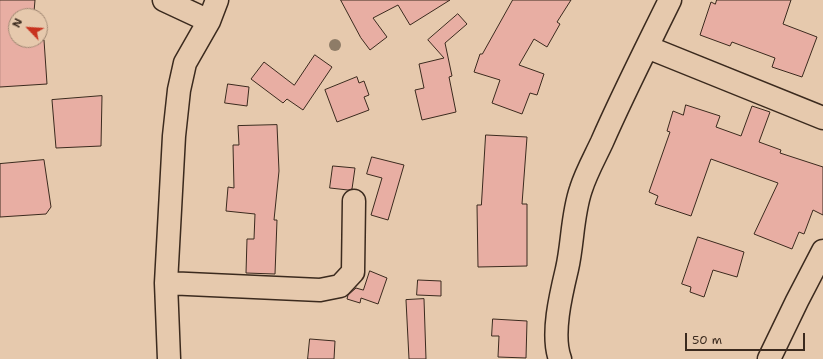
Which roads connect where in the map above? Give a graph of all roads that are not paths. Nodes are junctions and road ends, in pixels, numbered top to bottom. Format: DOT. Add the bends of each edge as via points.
graph roads {
  1 [pos="164,0"];
  2 [pos="217,0"];
  3 [pos="670,0"];
  4 [pos="209,21"];
  5 [pos="647,47"];
  6 [pos="823,118"];
  7 [pos="354,201"];
  8 [pos="823,251"];
  9 [pos="166,283"];
  10 [pos="169,359"];
  11 [pos="560,359"];
  12 [pos="769,359"];
  1 -- 4 [label="street"];
  2 -- 4 [label="street"];
  3 -- 5 [label="street"];
  4 -- 9 [label="street" via="185,63 179,90"];
  5 -- 6 [label="street"];
  5 -- 11 [label="street" via="581,189 557,328"];
  7 -- 9 [label="street" via="353,272 340,286 320,290"];
  8 -- 12 [label="street"];
  9 -- 10 [label="street"];
}
